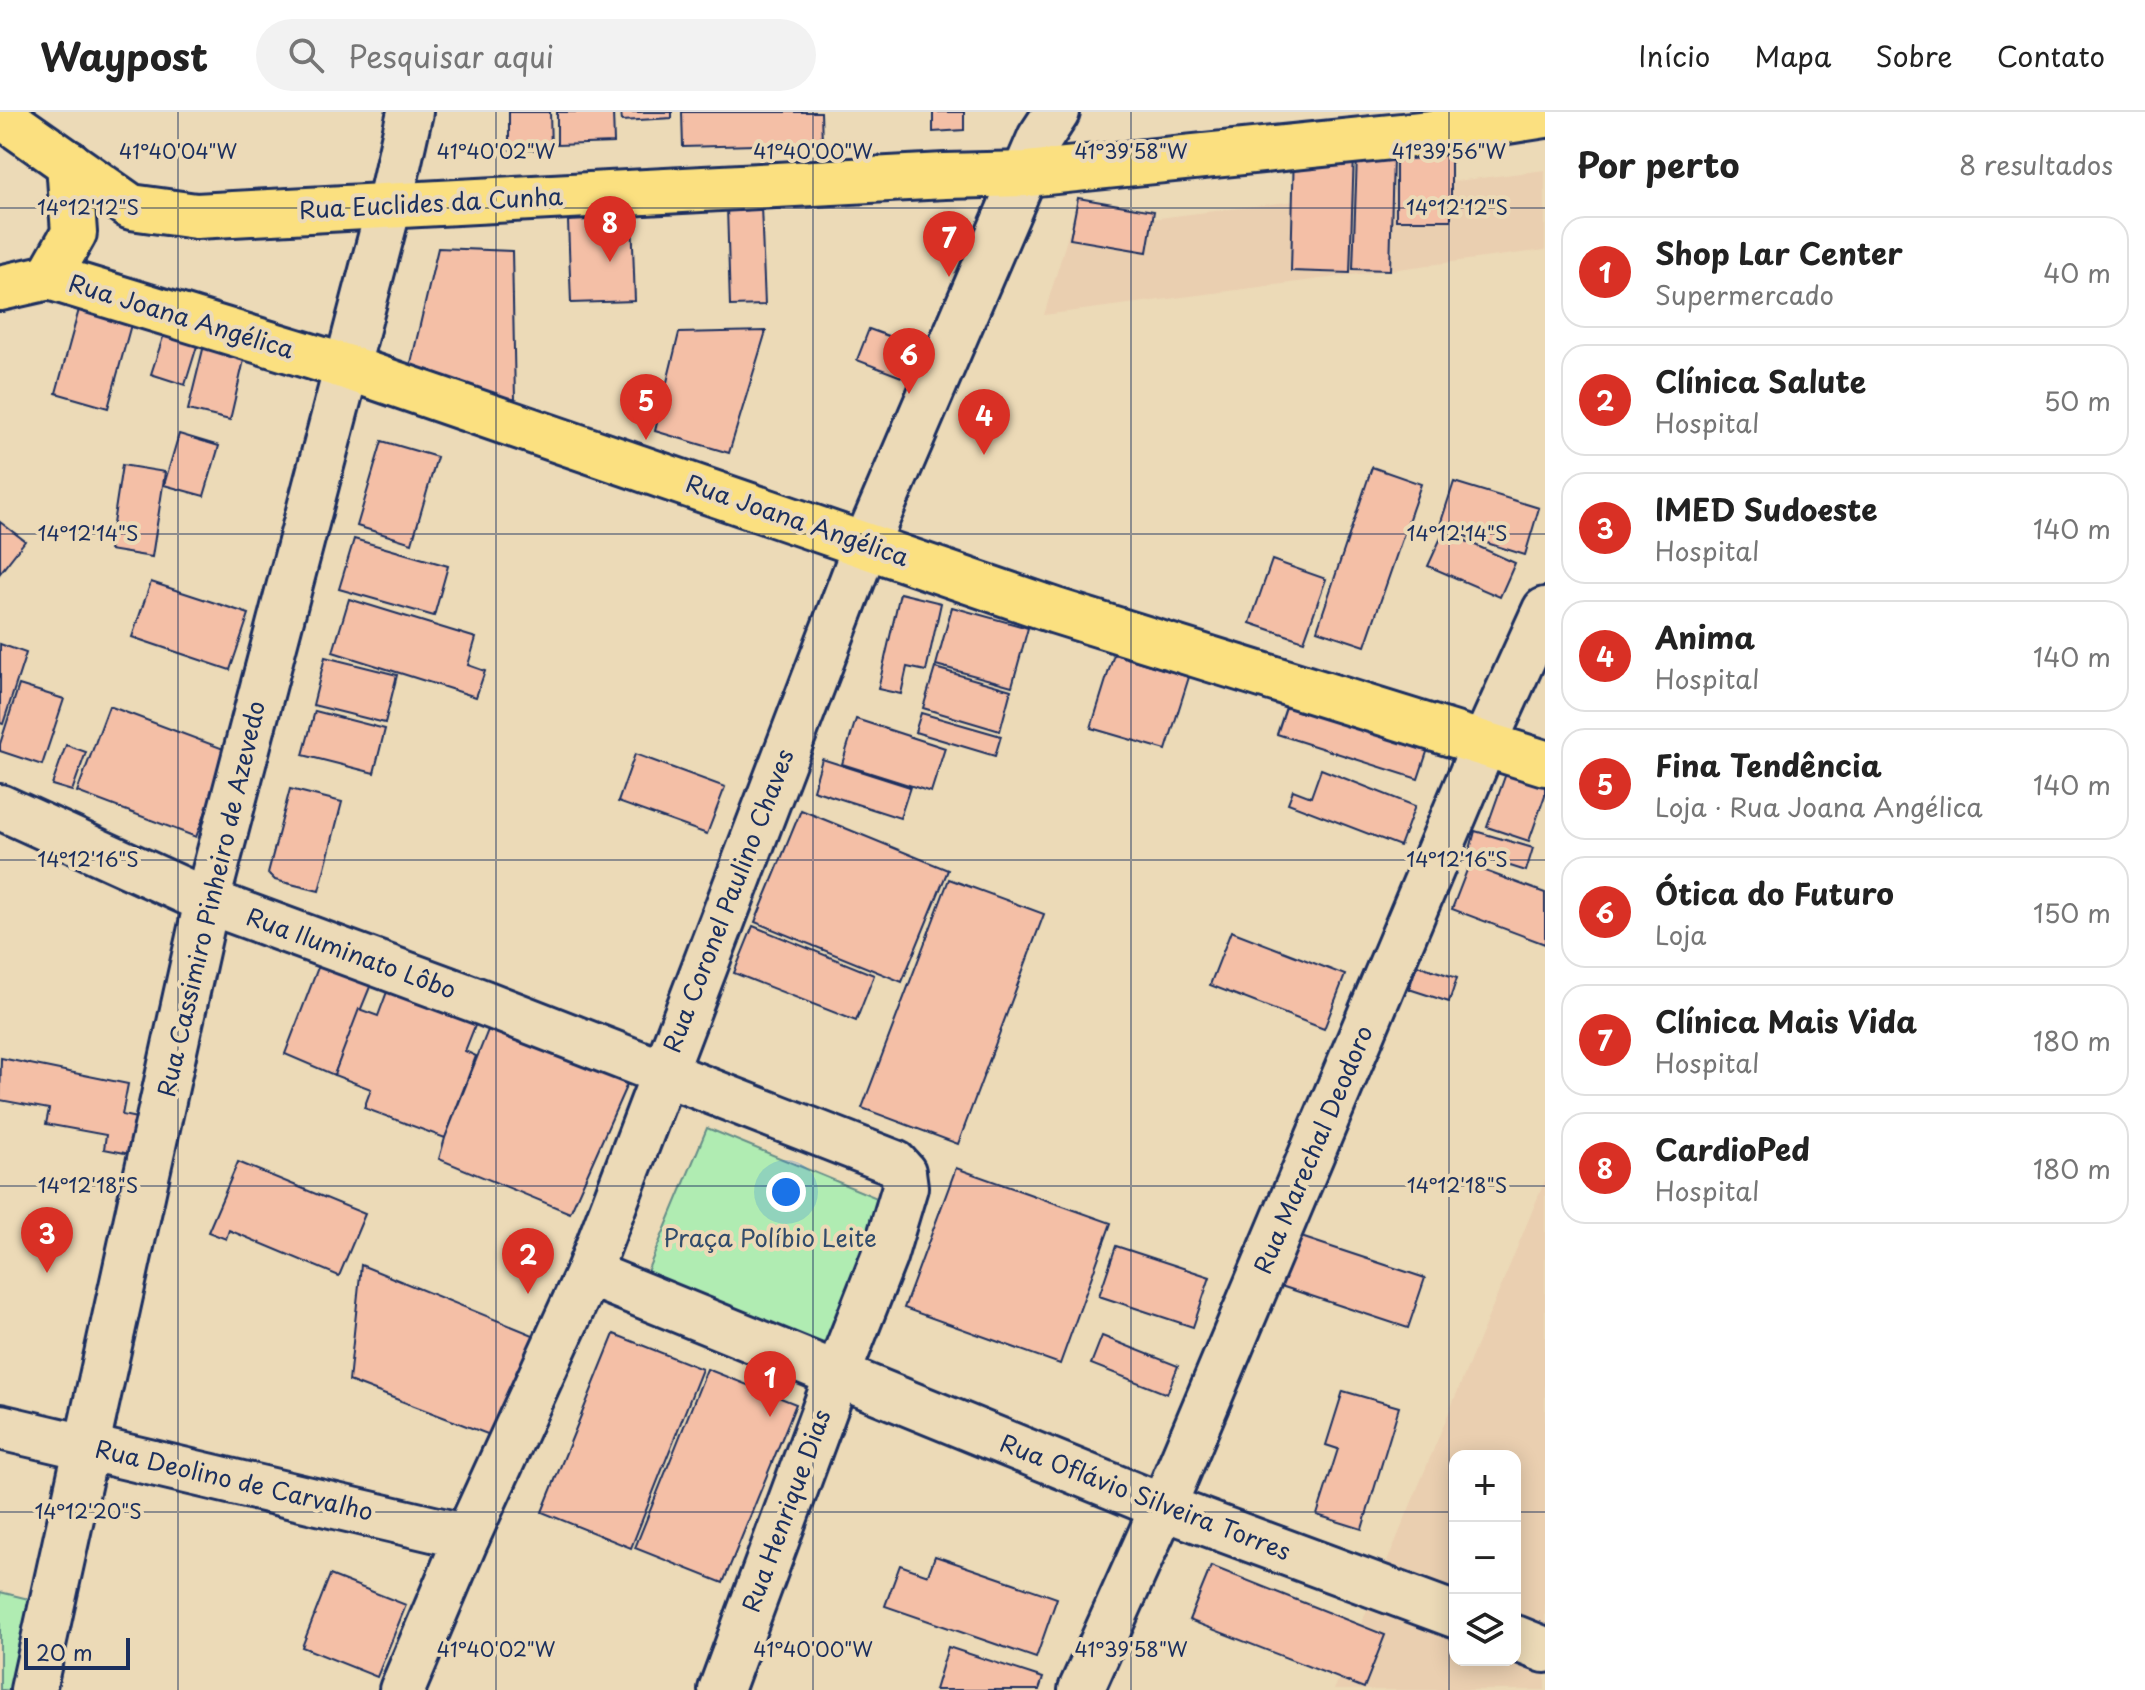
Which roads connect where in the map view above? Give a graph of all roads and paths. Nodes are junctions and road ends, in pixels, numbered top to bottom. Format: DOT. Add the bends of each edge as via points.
graph roads {
  1 [pos="410,112"];
  2 [pos="1057,112"];
  3 [pos="0,115"];
  4 [pos="1545,115"];
  5 [pos="69,163"];
  6 [pos="1027,174"];
  7 [pos="389,206"];
  8 [pos="49,277"];
  9 [pos="0,288"];
  10 [pos="346,367"];
  11 [pos="866,544"];
  12 [pos="1545,610"];
  13 [pos="1485,742"];
  14 [pos="1545,763"];
  15 [pos="0,807"];
  16 [pos="207,901"];
  17 [pos="662,1073"];
  18 [pos="588,1273"];
  19 [pos="837,1376"];
  20 [pos="0,1427"];
  21 [pos="88,1447"];
  22 [pos="1163,1507"];
  23 [pos="467,1537"];
  24 [pos="1449,1613"];
  25 [pos="1521,1640"];
  26 [pos="1545,1650"];
  27 [pos="33,1690"];
  28 [pos="402,1690"];
  29 [pos="721,1690"];
  30 [pos="1081,1690"];
  1 -- 7 [label="street, Rua Cassimiro Pinheiro de Azevedo"];
  2 -- 6 [label="street, Rua Coronel Paulino Chaves"];
  3 -- 5 [label="main road"];
  4 -- 6 [label="main road, Rua Euclides da Cunha" via="1431,133"];
  5 -- 7 [label="main road, Rua Euclides da Cunha" via="131,207 196,216"];
  5 -- 8 [label="main road" via="74,233"];
  6 -- 7 [label="main road, Rua Euclides da Cunha"];
  6 -- 11 [label="street, Rua Coronel Paulino Chaves"];
  7 -- 10 [label="street, Rua Cassimiro Pinheiro de Azevedo"];
  8 -- 9 [label="main road"];
  8 -- 10 [label="main road, Rua Joana Angélica"];
  10 -- 11 [label="main road, Rua Joana Angélica"];
  10 -- 16 [label="street, Rua Cassimiro Pinheiro de Azevedo"];
  11 -- 13 [label="main road, Rua Joana Angélica" via="1056,611"];
  11 -- 17 [label="street, Rua Coronel Paulino Chaves"];
  12 -- 13 [label="street, Rua Marechal Deodoro"];
  13 -- 14 [label="main road, Rua Joana Angélica"];
  13 -- 22 [label="street, Rua Marechal Deodoro"];
  15 -- 16 [label="street, Rua Iluminato Lôbo"];
  16 -- 17 [label="street, Rua Iluminato Lôbo"];
  16 -- 21 [label="street, Rua Cassimiro Pinheiro de Azevedo"];
  17 -- 18 [label="street, Rua Coronel Paulino Chaves"];
  17 -- 19 [label="street" via="895,1163 903,1172 905,1187 884,1257"];
  18 -- 19 [label="street"];
  18 -- 23 [label="street, Rua Coronel Paulino Chaves"];
  19 -- 22 [label="street, Rua Oflávio Silveira Torres"];
  19 -- 29 [label="street, Rua Henrique Dias"];
  20 -- 21 [label="street, Rua Deolino de Carvalho"];
  21 -- 23 [label="street, Rua Deolino de Carvalho"];
  21 -- 27 [label="street, Rua Cassimiro Pinheiro de Azevedo"];
  22 -- 24 [label="street, Rua Oflávio Silveira Torres"];
  22 -- 30 [label="street, Rua Marechal Deodoro"];
  23 -- 28 [label="street, Rua Coronel Paulino Chaves"];
  25 -- 26 [label="street"];
}
